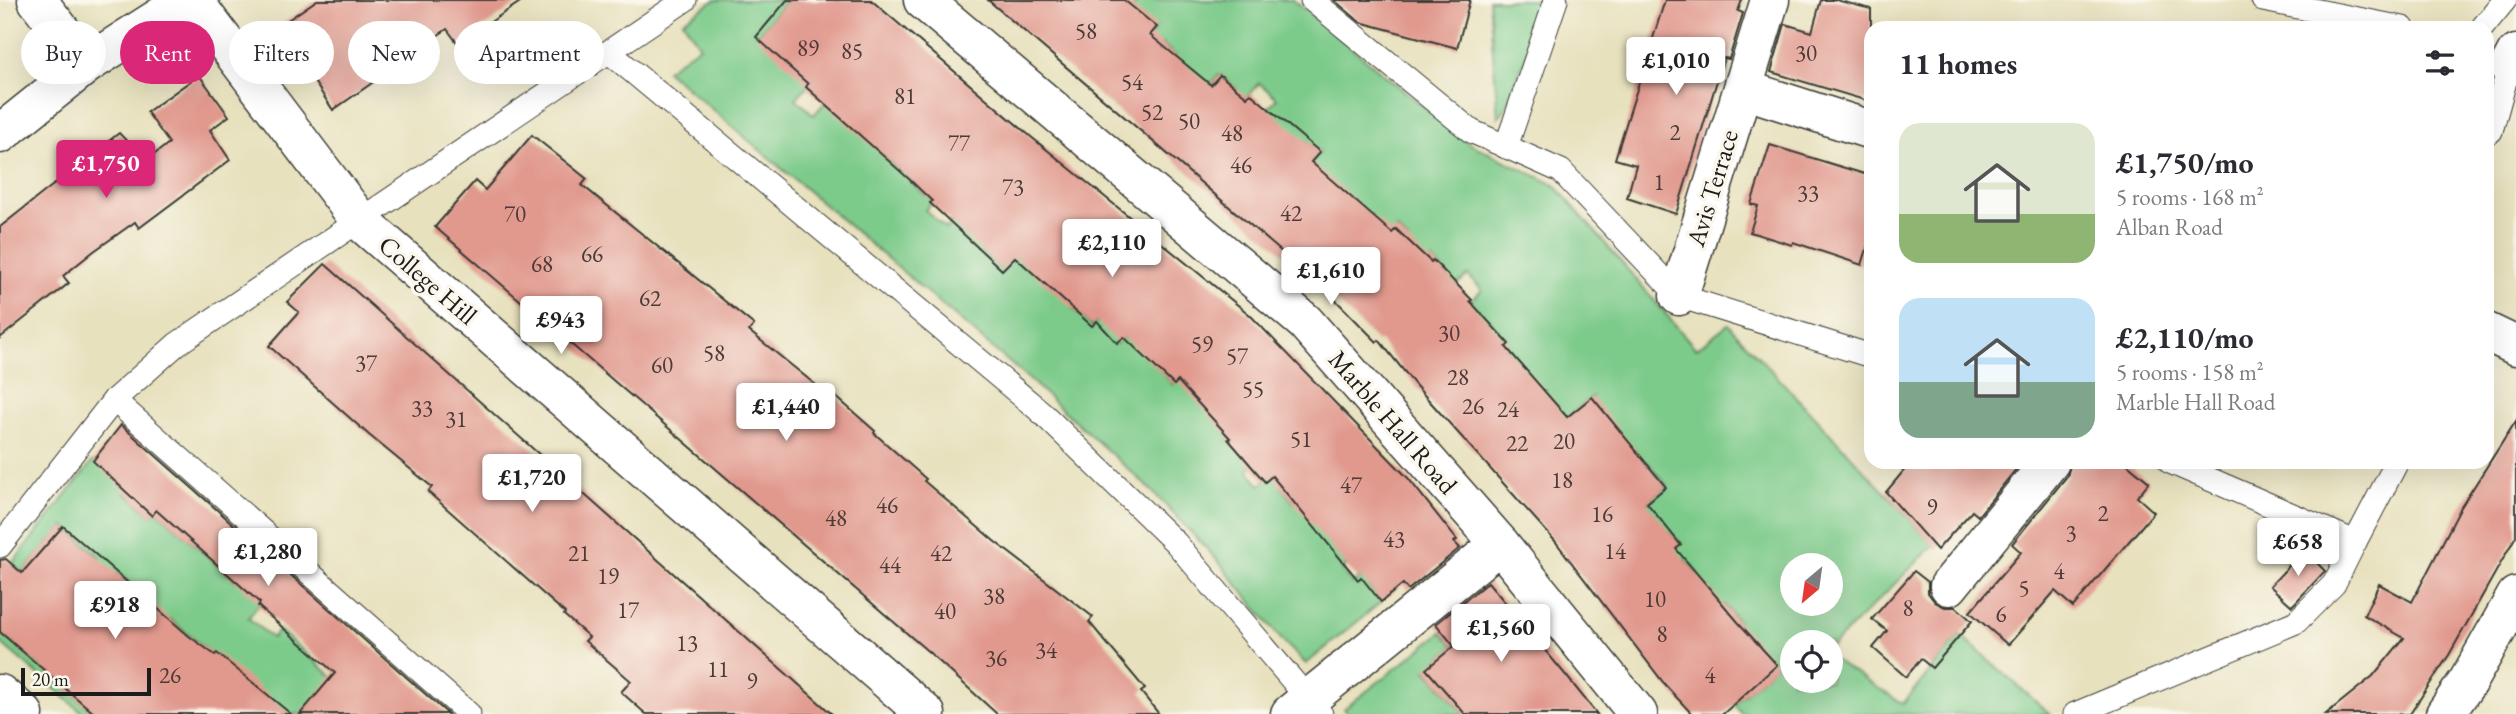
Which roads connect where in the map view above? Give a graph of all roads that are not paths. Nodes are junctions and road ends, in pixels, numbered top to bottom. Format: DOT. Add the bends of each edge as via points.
graph roads {
  1 [pos="37,0"];
  2 [pos="190,0"];
  3 [pos="685,0"];
  4 [pos="923,0"];
  5 [pos="1311,0"];
  6 [pos="1556,0"];
  7 [pos="1770,0"];
  8 [pos="2263,0"];
  9 [pos="2505,0"];
  10 [pos="54,21"];
  11 [pos="2368,21"];
  12 [pos="2488,21"];
  13 [pos="609,52"];
  14 [pos="106,53"];
  15 [pos="2512,60"];
  16 [pos="63,84"];
  17 [pos="1743,89"];
  18 [pos="2494,121"];
  19 [pos="1864,128"];
  20 [pos="0,134"];
  21 [pos="1506,147"];
  22 [pos="360,221"];
  23 [pos="1679,296"];
  24 [pos="2494,335"];
  25 [pos="2516,346"];
  26 [pos="1864,354"];
  27 [pos="114,400"];
  28 [pos="2044,469"];
  29 [pos="2186,469"];
  30 [pos="2393,469"];
  31 [pos="2355,542"];
  32 [pos="1500,544"];
  33 [pos="0,546"];
  34 [pos="1949,586"];
  35 [pos="2516,596"];
  36 [pos="0,694"];
  37 [pos="1306,709"];
  38 [pos="24,714"];
  39 [pos="469,714"];
  40 [pos="926,714"];
  41 [pos="1638,714"];
  42 [pos="2075,714"];
  43 [pos="2445,714"];
  1 -- 10 [label="street"];
  2 -- 14 [label="street"];
  2 -- 22 [label="street, College Hill"];
  3 -- 13 [label="lane"];
  4 -- 32 [label="street, Marble Hall Road" via="1305,322"];
  5 -- 21 [label="lane" via="1471,131"];
  6 -- 21 [label="lane"];
  7 -- 17 [label="street, Avis Terrace"];
  8 -- 11 [label="lane"];
  9 -- 12 [label="lane"];
  13 -- 22 [label="lane"];
  13 -- 37 [label="lane" via="1040,411 1175,543"];
  15 -- 18 [label="lane"];
  16 -- 20 [label="street"];
  17 -- 19 [label="street"];
  17 -- 23 [label="street, Avis Terrace"];
  21 -- 23 [label="lane" via="1561,170"];
  22 -- 27 [label="lane" via="177,344"];
  22 -- 40 [label="street, College Hill"];
  23 -- 26 [label="lane"];
  24 -- 25 [label="street"];
  27 -- 33 [label="lane"];
  27 -- 39 [label="lane"];
  28 -- 34 [label="street"];
  29 -- 31 [label="lane"];
  30 -- 31 [label="lane"];
  31 -- 42 [label="lane" via="2334,584 2296,622"];
  32 -- 37 [label="street"];
  32 -- 41 [label="street, Marble Hall Road"];
  35 -- 43 [label="street"];
  36 -- 38 [label="street"];
}
